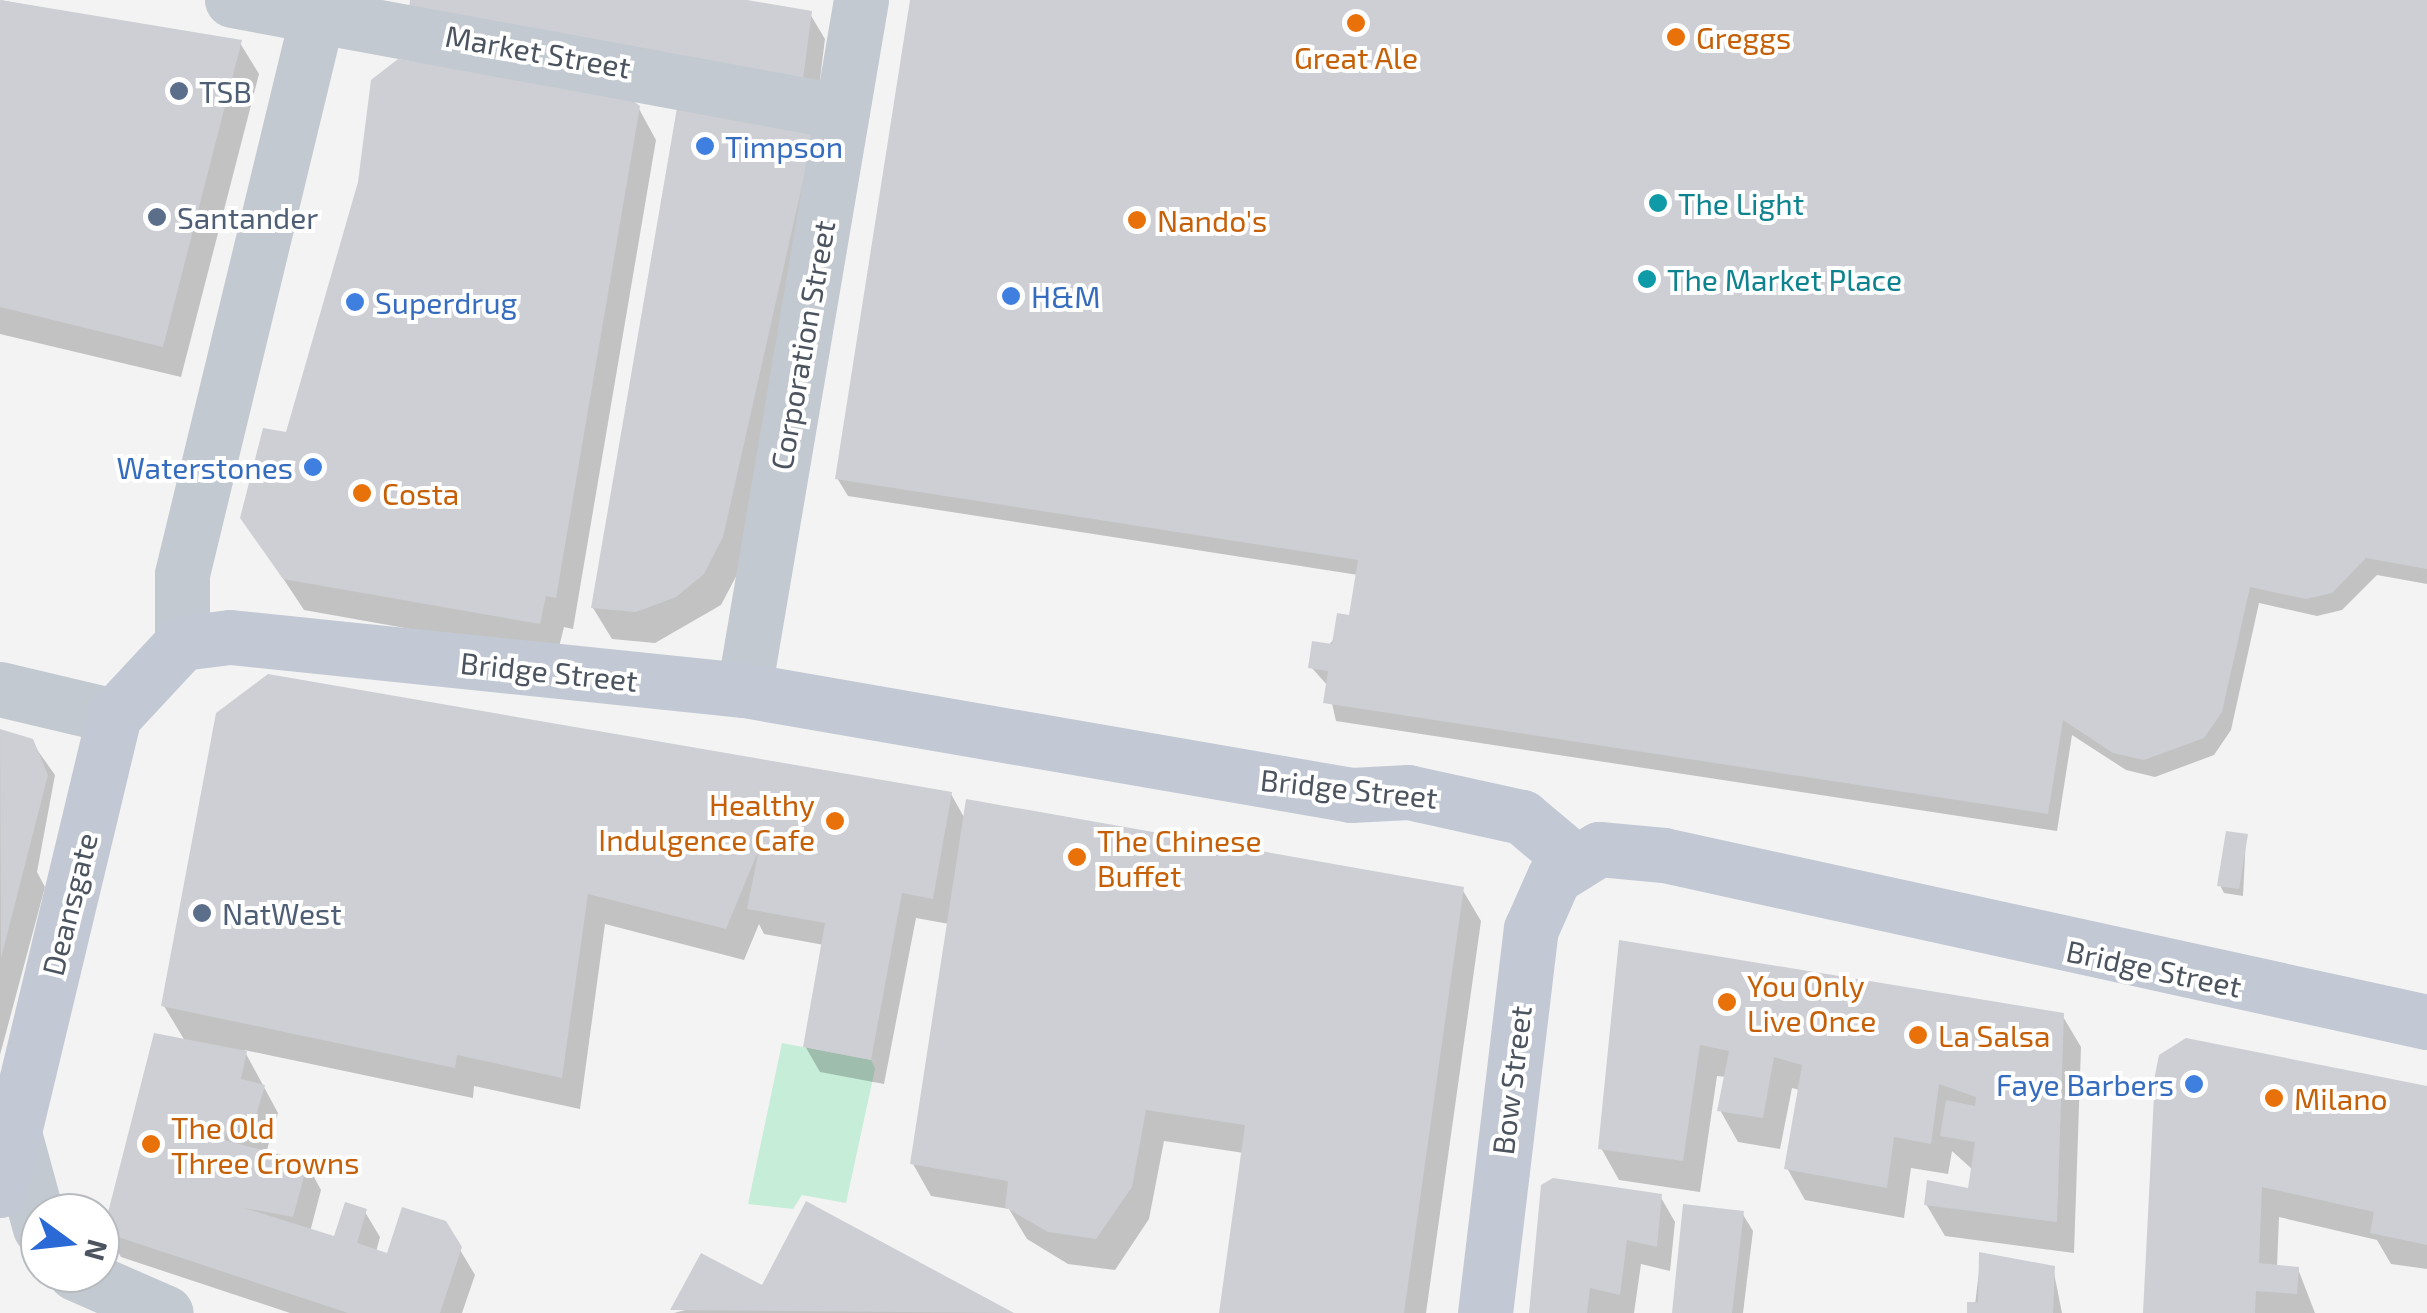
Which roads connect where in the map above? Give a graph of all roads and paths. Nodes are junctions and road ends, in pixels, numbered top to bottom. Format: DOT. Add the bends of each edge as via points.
graph roads {
  1 [pos="232,0"];
  2 [pos="861,0"];
  3 [pos="320,6"];
  4 [pos="842,112"];
  5 [pos="182,643"];
  6 [pos="0,689"];
  7 [pos="744,690"];
  8 [pos="114,716"];
  9 [pos="1573,860"];
  10 [pos="2427,1022"];
  11 [pos="14,1133"];
  12 [pos="0,1190"];
  13 [pos="30,1193"];
  14 [pos="120,1293"];
  15 [pos="166,1313"];
  16 [pos="1485,1313"];
  1 -- 3 [label="street, Market Street"];
  2 -- 4 [label="street, Corporation Street"];
  3 -- 4 [label="street, Market Street"];
  3 -- 5 [label="street" via="182,574"];
  4 -- 7 [label="street, Corporation Street"];
  5 -- 7 [label="street, Bridge Street" via="230,637"];
  5 -- 8 [label="street, Deansgate"];
  6 -- 8 [label="street"];
  7 -- 9 [label="street, Bridge Street" via="1350,795 1408,792 1491,806 1522,818"];
  8 -- 11 [label="street, Deansgate"];
  9 -- 10 [label="street, Bridge Street" via="1599,850 1664,856"];
  9 -- 16 [label="street, Bow Street" via="1554,876 1531,929"];
  11 -- 12 [label="street, Deansgate"];
  11 -- 13 [label="street"];
  14 -- 15 [label="street"];
}
